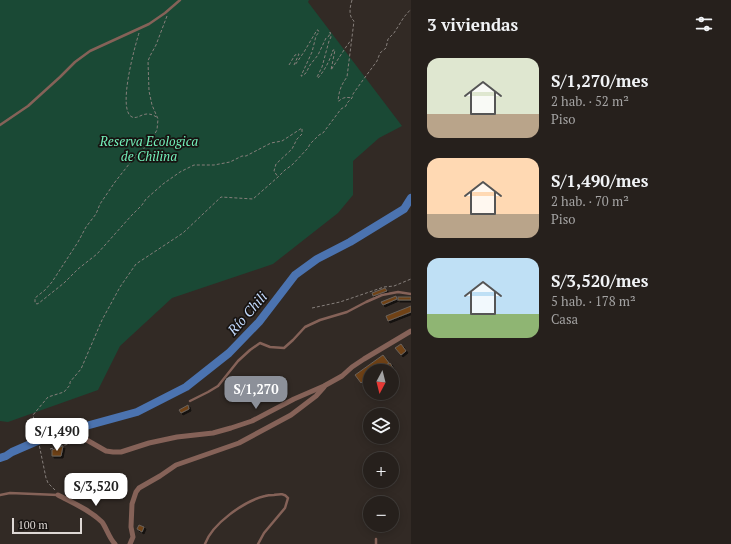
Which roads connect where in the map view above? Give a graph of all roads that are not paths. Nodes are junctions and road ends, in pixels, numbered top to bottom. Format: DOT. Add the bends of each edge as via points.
graph roads {
  1 [pos="180,0"];
  2 [pos="0,125"];
  3 [pos="411,294"];
  4 [pos="411,331"];
  5 [pos="324,386"];
  6 [pos="190,401"];
  7 [pos="85,439"];
  8 [pos="0,495"];
  9 [pos="58,495"];
  10 [pos="376,538"];
  11 [pos="113,543"];
  12 [pos="130,544"];
  13 [pos="205,544"];
  14 [pos="258,544"];
  15 [pos="376,544"];
  1 -- 2 [label="lane" via="157,19 90,51 28,106"];
  3 -- 6 [label="lane" via="398,292 382,295 347,312 305,326 284,348 260,343 238,362 218,386"];
  4 -- 5 [label="street"];
  5 -- 7 [label="street" via="252,421 213,433 177,437 121,452 106,451"];
  5 -- 12 [label="street" via="316,396 291,415 239,443 176,465 139,488 132,504 133,537"];
  8 -- 9 [label="lane"];
  9 -- 11 [label="street" via="103,523"];
  10 -- 15 [label="lane"];
  13 -- 14 [label="lane" via="218,525 246,503 264,496 286,495 288,498 285,508"];
}
